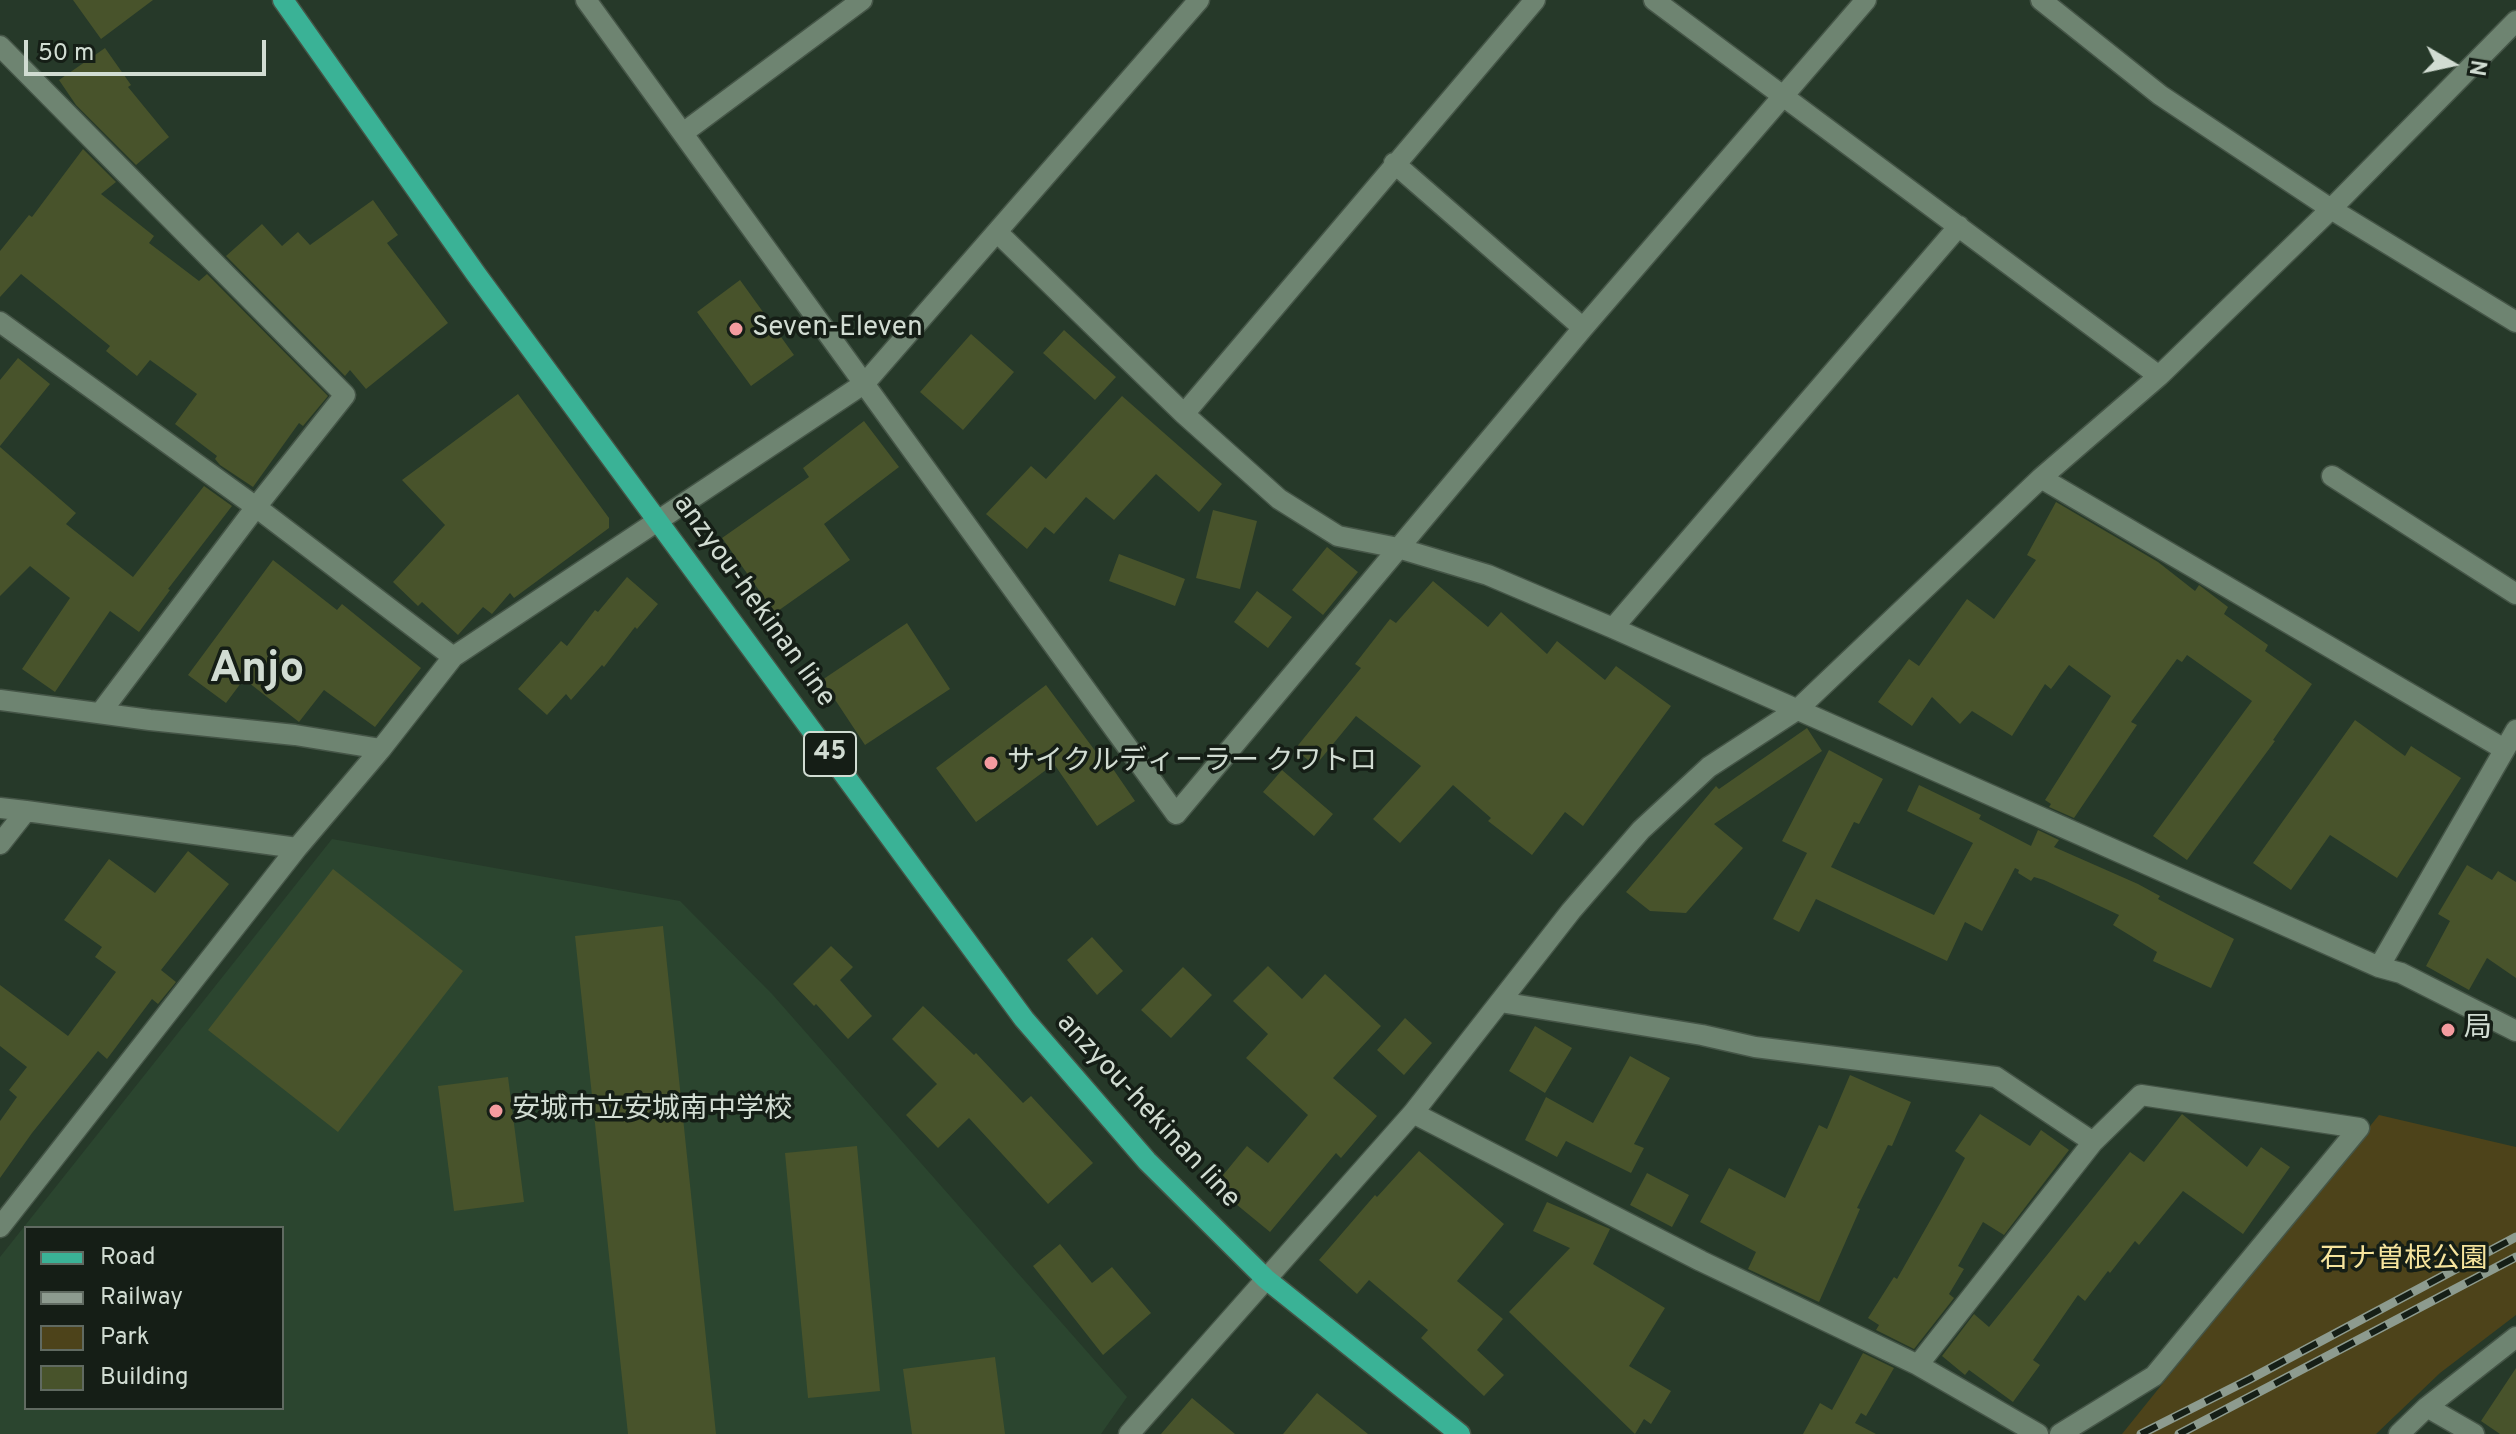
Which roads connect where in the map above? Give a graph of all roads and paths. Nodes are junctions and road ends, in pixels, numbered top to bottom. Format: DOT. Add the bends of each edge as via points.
graph roads {
  1 [pos="283,0"];
  2 [pos="586,0"];
  3 [pos="862,0"];
  4 [pos="1199,0"];
  5 [pos="1535,0"];
  6 [pos="1654,0"];
  7 [pos="1866,0"];
  8 [pos="2041,0"];
  9 [pos="2516,21"];
  10 [pos="0,46"];
  11 [pos="1783,95"];
  12 [pos="683,133"];
  13 [pos="1394,163"];
  14 [pos="2331,209"];
  15 [pos="1959,226"];
  16 [pos="997,232"];
  17 [pos="0,322"];
  18 [pos="2516,322"];
  19 [pos="1583,328"];
  20 [pos="2159,376"];
  21 [pos="865,383"];
  22 [pos="1184,414"];
  23 [pos="2332,476"];
  24 [pos="2041,478"];
  25 [pos="256,507"];
  26 [pos="657,519"];
  27 [pos="1398,548"];
  28 [pos="2516,594"];
  29 [pos="1613,628"];
  30 [pos="453,657"];
  31 [pos="0,700"];
  32 [pos="1798,709"];
  33 [pos="101,712"];
  34 [pos="2516,730"];
  35 [pos="381,749"];
  36 [pos="2504,749"];
  37 [pos="0,808"];
  38 [pos="26,811"];
  39 [pos="0,844"];
  40 [pos="297,848"];
  41 [pos="2379,967"];
  42 [pos="1500,1002"];
  43 [pos="2516,1031"];
  44 [pos="1413,1113"];
  45 [pos="2093,1142"];
  46 [pos="0,1227"];
  47 [pos="1266,1279"];
  48 [pos="2516,1337"];
  49 [pos="1918,1365"];
  50 [pos="2427,1407"];
  51 [pos="1129,1434"];
  52 [pos="1460,1434"];
  53 [pos="2038,1434"];
  54 [pos="2060,1434"];
  55 [pos="2399,1434"];
  56 [pos="2474,1434"];
  1 -- 26 [label="main road, anzyou-hekinan line / 45"];
  2 -- 12 [label="street"];
  3 -- 12 [label="street"];
  4 -- 16 [label="street"];
  5 -- 13 [label="street"];
  6 -- 11 [label="street"];
  7 -- 11 [label="street"];
  8 -- 14 [label="street" via="2160,95"];
  9 -- 14 [label="street"];
  10 -- 25 [label="street" via="345,395"];
  11 -- 15 [label="street"];
  11 -- 19 [label="street"];
  12 -- 21 [label="street"];
  13 -- 19 [label="street"];
  13 -- 22 [label="street"];
  14 -- 18 [label="street"];
  14 -- 20 [label="street"];
  15 -- 20 [label="street"];
  15 -- 29 [label="street"];
  16 -- 21 [label="street"];
  16 -- 22 [label="street"];
  17 -- 25 [label="street"];
  19 -- 27 [label="street"];
  20 -- 24 [label="street"];
  21 -- 26 [label="street"];
  21 -- 27 [label="street" via="1176,814"];
  22 -- 27 [label="street" via="1279,499 1338,536"];
  23 -- 28 [label="street"];
  24 -- 32 [label="street"];
  24 -- 36 [label="street"];
  25 -- 30 [label="street"];
  25 -- 33 [label="street"];
  26 -- 30 [label="street"];
  26 -- 47 [label="main road, anzyou-hekinan line / 45" via="1024,1019 1147,1161"];
  27 -- 29 [label="street" via="1488,575"];
  29 -- 32 [label="street"];
  30 -- 35 [label="street"];
  31 -- 33 [label="street"];
  32 -- 41 [label="street"];
  32 -- 42 [label="street" via="1709,767 1641,830"];
  33 -- 35 [label="street"];
  34 -- 36 [label="street"];
  35 -- 40 [label="street"];
  36 -- 41 [label="street"];
  37 -- 38 [label="street"];
  38 -- 39 [label="street"];
  38 -- 40 [label="street"];
  40 -- 46 [label="street"];
  41 -- 43 [label="street"];
  42 -- 44 [label="street"];
  42 -- 45 [label="street" via="1755,1047 1996,1077"];
  44 -- 47 [label="street"];
  44 -- 49 [label="street"];
  45 -- 49 [label="street"];
  45 -- 54 [label="street" via="2141,1095 2359,1128 2154,1376"];
  47 -- 51 [label="street"];
  47 -- 52 [label="main road, anzyou-hekinan line / 45"];
  48 -- 50 [label="street"];
  49 -- 53 [label="street"];
  50 -- 55 [label="street"];
  50 -- 56 [label="street"];
}
